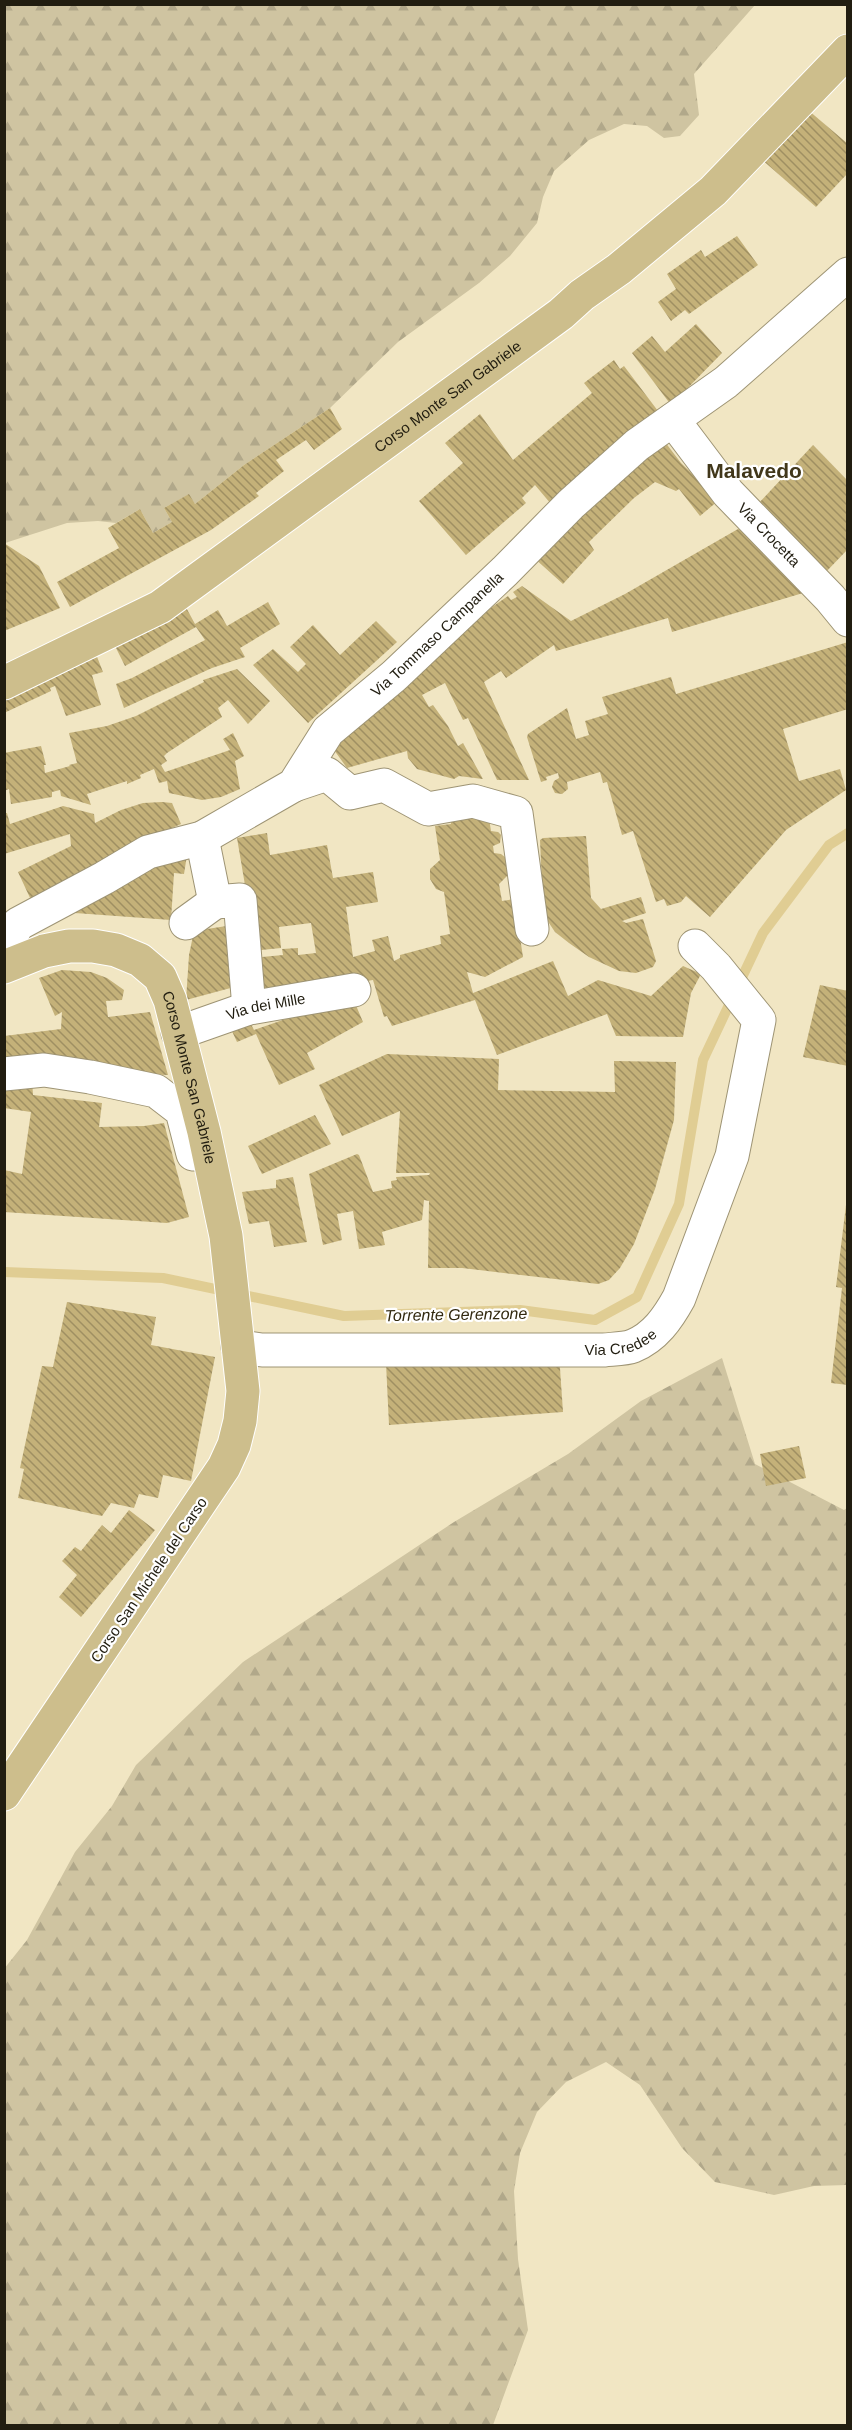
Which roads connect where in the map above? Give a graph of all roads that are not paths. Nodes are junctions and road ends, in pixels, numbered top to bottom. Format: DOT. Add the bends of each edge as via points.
graph roads {
  1 [pos="848,51"];
  2 [pos="848,274"];
  3 [pos="673,420"];
  4 [pos="848,620"];
  5 [pos="4,683"];
  6 [pos="294,785"];
  7 [pos="202,838"];
  8 [pos="215,902"];
  9 [pos="186,924"];
  10 [pos="532,929"];
  11 [pos="4,948"];
  12 [pos="706,957"];
  13 [pos="4,967"];
  14 [pos="354,990"];
  15 [pos="249,1008"];
  16 [pos="178,1033"];
  17 [pos="4,1074"];
  18 [pos="211,1169"];
  19 [pos="238,1347"];
  20 [pos="4,1794"];
  1 -- 5 [label="main road, Corso Monte San Gabriele" via="713,191 561,314 160,607"];
  2 -- 3 [label="street, Via Tommaso Campanella" via="726,382"];
  3 -- 4 [label="street, Via Crocetta" via="728,493"];
  3 -- 6 [label="street, Via Tommaso Campanella" via="637,445 571,504 402,668 328,731"];
  6 -- 7 [label="street, Via Tommaso Campanella"];
  6 -- 10 [label="street" via="327,774 350,792 384,785 428,809 473,801 516,813"];
  7 -- 8 [label="street"];
  7 -- 11 [label="street, Via Tommaso Campanella" via="148,852 18,924"];
  8 -- 9 [label="street"];
  8 -- 15 [label="street" via="240,900"];
  12 -- 19 [label="street, Via Credee" via="759,1020 732,1156 679,1298 652,1334 632,1346 604,1350"];
  13 -- 16 [label="main road, Corso Monte San Gabriele" via="69,946 116,950 140,960 160,977"];
  14 -- 15 [label="street, Via dei Mille"];
  15 -- 16 [label="street, Via dei Mille"];
  16 -- 18 [label="main road, Corso Monte San Gabriele"];
  17 -- 18 [label="street" via="44,1070 156,1091 182,1111 195,1163"];
  18 -- 19 [label="main road, Corso Monte San Gabriele" via="226,1236"];
  19 -- 20 [label="main road, Corso San Michele del Carso" via="243,1391 240,1421 224,1467"];
}
